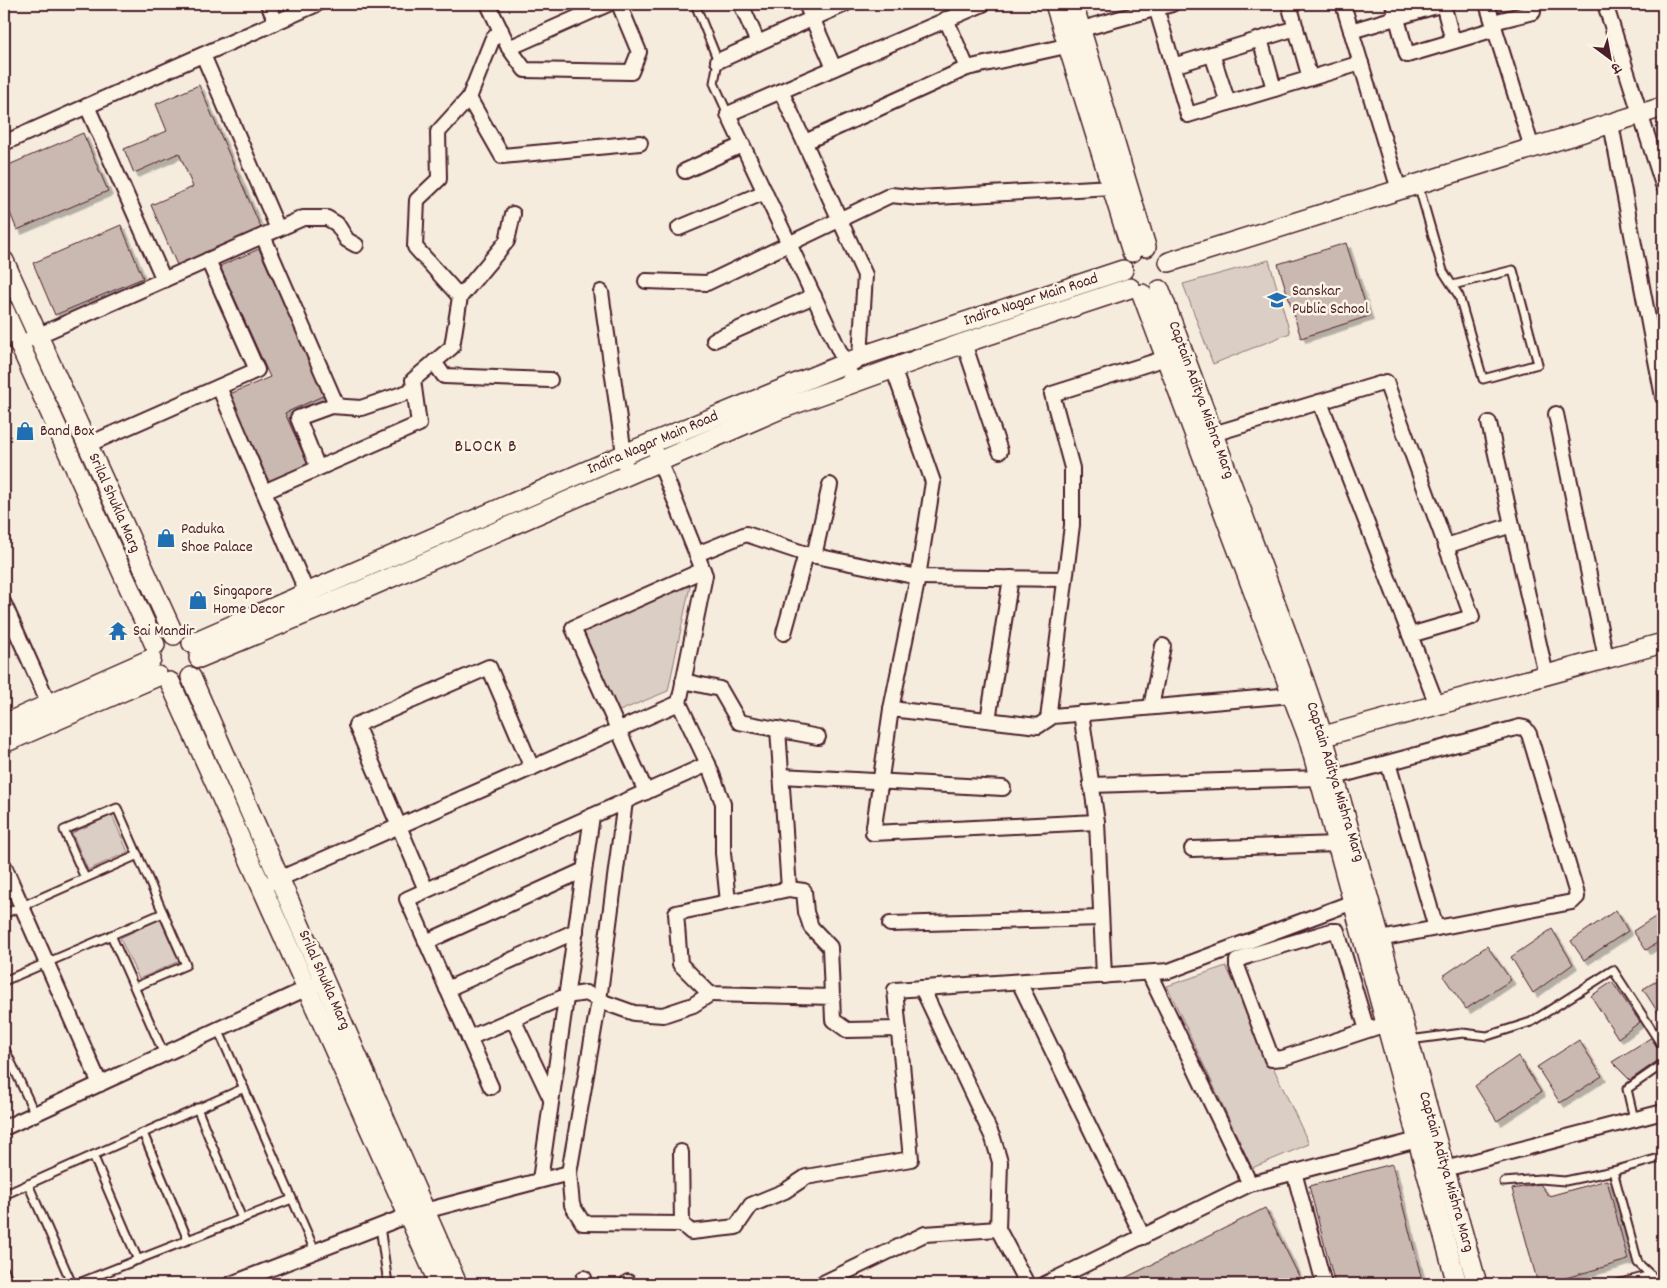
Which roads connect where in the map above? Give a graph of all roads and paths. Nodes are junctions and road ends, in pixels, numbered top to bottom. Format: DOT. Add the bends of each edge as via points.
graph roads {
  1 [pos="268,4"];
  2 [pos="317,4"];
  3 [pos="488,4"];
  4 [pos="608,4"];
  5 [pos="619,4"];
  6 [pos="695,4"];
  7 [pos="741,4"];
  8 [pos="806,4"];
  9 [pos="846,4"];
  10 [pos="983,4"];
  11 [pos="1055,4"];
  12 [pos="1073,4"];
  13 [pos="1172,4"];
  14 [pos="1289,4"];
  15 [pos="1343,4"];
  16 [pos="1393,4"];
  17 [pos="1487,4"];
  18 [pos="1606,4"];
  19 [pos="1156,6"];
  20 [pos="1533,12"];
  21 [pos="813,18"];
  22 [pos="1397,18"];
  23 [pos="946,20"];
  24 [pos="276,22"];
  25 [pos="1494,26"];
  26 [pos="1296,28"];
  27 [pos="501,30"];
  28 [pos="1351,31"];
  29 [pos="1074,38"];
  30 [pos="1260,39"];
  31 [pos="1453,41"];
  32 [pos="758,43"];
  33 [pos="510,48"];
  34 [pos="1212,54"];
  35 [pos="203,55"];
  36 [pos="718,61"];
  37 [pos="1361,63"];
  38 [pos="1174,66"];
  39 [pos="834,68"];
  40 [pos="967,68"];
  41 [pos="1310,78"];
  42 [pos="1274,89"];
  43 [pos="781,91"];
  44 [pos="469,98"];
  45 [pos="1228,103"];
  46 [pos="87,106"];
  47 [pos="1663,107"];
  48 [pos="728,114"];
  49 [pos="1640,114"];
  50 [pos="1611,124"];
  51 [pos="805,142"];
  52 [pos="4,143"];
  53 [pos="640,143"];
  54 [pos="742,145"];
  55 [pos="1532,148"];
  56 [pos="685,171"];
  57 [pos="1418,184"];
  58 [pos="1663,185"];
  59 [pos="1112,187"];
  60 [pos="1399,190"];
  61 [pos="764,192"];
  62 [pos="513,214"];
  63 [pos="840,219"];
  64 [pos="678,228"];
  65 [pos="278,229"];
  66 [pos="263,236"];
  67 [pos="788,243"];
  68 [pos="356,246"];
  69 [pos="1139,249"];
  70 [pos="208,260"];
  71 [pos="4,261"];
  72 [pos="1170,262"];
  73 [pos="1123,270"];
  74 [pos="164,280"];
  75 [pos="646,280"];
  76 [pos="1453,285"];
  77 [pos="1160,290"];
  78 [pos="1136,291"];
  79 [pos="601,292"];
  80 [pos="814,296"];
  81 [pos="460,297"];
  82 [pos="4,310"];
  83 [pos="38,336"];
  84 [pos="714,340"];
  85 [pos="964,343"];
  86 [pos="19,344"];
  87 [pos="1166,358"];
  88 [pos="853,360"];
  89 [pos="434,362"];
  90 [pos="893,368"];
  91 [pos="550,380"];
  92 [pos="854,382"];
  93 [pos="219,387"];
  94 [pos="414,390"];
  95 [pos="1663,397"];
  96 [pos="1320,402"];
  97 [pos="337,406"];
  98 [pos="1556,414"];
  99 [pos="1489,423"];
  100 [pos="1213,434"];
  101 [pos="652,443"];
  102 [pos="87,445"];
  103 [pos="1000,451"];
  104 [pos="624,454"];
  105 [pos="660,460"];
  106 [pos="318,468"];
  107 [pos="626,476"];
  108 [pos="830,485"];
  109 [pos="264,492"];
  110 [pos="1512,525"];
  111 [pos="1446,546"];
  112 [pos="697,554"];
  113 [pos="810,555"];
  114 [pos="703,570"];
  115 [pos="918,577"];
  116 [pos="1011,578"];
  117 [pos="1065,579"];
  118 [pos="307,593"];
  119 [pos="4,604"];
  120 [pos="314,610"];
  121 [pos="784,633"];
  122 [pos="174,635"];
  123 [pos="1410,635"];
  124 [pos="1663,643"];
  125 [pos="1163,646"];
  126 [pos="196,650"];
  127 [pos="153,652"];
  128 [pos="1606,658"];
  129 [pos="1546,675"];
  130 [pos="191,676"];
  131 [pos="164,679"];
  132 [pos="683,681"];
  133 [pos="1292,696"];
  134 [pos="679,703"];
  135 [pos="49,704"];
  136 [pos="1437,705"];
  137 [pos="1151,707"];
  138 [pos="891,709"];
  139 [pos="1081,713"];
  140 [pos="1048,719"];
  141 [pos="988,720"];
  142 [pos="4,724"];
  143 [pos="778,729"];
  144 [pos="618,730"];
  145 [pos="818,737"];
  146 [pos="1316,739"];
  147 [pos="4,743"];
  148 [pos="1388,763"];
  149 [pos="708,764"];
  150 [pos="532,768"];
  151 [pos="781,776"];
  152 [pos="1327,778"];
  153 [pos="880,781"];
  154 [pos="1091,785"];
  155 [pos="1004,788"];
  156 [pos="646,792"];
  157 [pos="625,801"];
  158 [pos="592,816"];
  159 [pos="1097,822"];
  160 [pos="399,826"];
  161 [pos="1337,844"];
  162 [pos="1192,849"];
  163 [pos="138,855"];
  164 [pos="4,866"];
  165 [pos="584,870"];
  166 [pos="85,878"];
  167 [pos="279,879"];
  168 [pos="261,887"];
  169 [pos="789,889"];
  170 [pos="426,890"];
  171 [pos="728,902"];
  172 [pos="1353,902"];
  173 [pos="22,906"];
  174 [pos="163,913"];
  175 [pos="4,914"];
  176 [pos="1101,918"];
  177 [pos="890,924"];
  178 [pos="1436,928"];
  179 [pos="576,931"];
  180 [pos="111,935"];
  181 [pos="1380,939"];
  182 [pos="426,942"];
  183 [pos="46,962"];
  184 [pos="1149,972"];
  185 [pos="1104,976"];
  186 [pos="4,981"];
  187 [pos="1019,982"];
  188 [pos="315,984"];
  189 [pos="134,987"];
  190 [pos="922,988"];
  191 [pos="447,989"];
  192 [pos="710,994"];
  193 [pos="566,996"];
  194 [pos="833,997"];
  195 [pos="599,1000"];
  196 [pos="513,1019"];
  197 [pos="1386,1024"];
  198 [pos="218,1029"];
  199 [pos="899,1030"];
  200 [pos="1367,1030"];
  201 [pos="469,1038"];
  202 [pos="1409,1040"];
  203 [pos="4,1047"];
  204 [pos="1663,1048"];
  205 [pos="164,1054"];
  206 [pos="1663,1064"];
  207 [pos="100,1084"];
  208 [pos="244,1088"];
  209 [pos="491,1088"];
  210 [pos="551,1099"];
  211 [pos="197,1108"];
  212 [pos="1663,1112"];
  213 [pos="35,1114"];
  214 [pos="1634,1119"];
  215 [pos="4,1128"];
  216 [pos="143,1133"];
  217 [pos="1427,1138"];
  218 [pos="681,1152"];
  219 [pos="93,1155"];
  220 [pos="1663,1157"];
  221 [pos="1436,1171"];
  222 [pos="1613,1171"];
  223 [pos="1294,1172"];
  224 [pos="569,1173"];
  225 [pos="540,1180"];
  226 [pos="1504,1182"];
  227 [pos="28,1184"];
  228 [pos="1250,1184"];
  229 [pos="4,1195"];
  230 [pos="292,1199"];
  231 [pos="417,1213"];
  232 [pos="242,1219"];
  233 [pos="682,1224"];
  234 [pos="380,1226"];
  235 [pos="998,1229"];
  236 [pos="1142,1237"];
  237 [pos="188,1240"];
  238 [pos="315,1252"];
  239 [pos="138,1260"];
  240 [pos="4,1270"];
  241 [pos="1651,1275"];
  242 [pos="10,1284"];
  243 [pos="72,1284"];
  244 [pos="76,1284"];
  245 [pos="231,1284"];
  246 [pos="388,1284"];
  247 [pos="439,1284"];
  248 [pos="457,1284"];
  249 [pos="821,1284"];
  250 [pos="1027,1284"];
  251 [pos="1045,1284"];
  252 [pos="1324,1284"];
  253 [pos="1458,1284"];
  254 [pos="1477,1284"];
  255 [pos="1616,1284"];
  256 [pos="1657,1284"];
  1 -- 24 [label="street"];
  2 -- 24 [label="street"];
  3 -- 27 [label="street"];
  4 -- 33 [label="street"];
  5 -- 33 [label="street" via="639,52 631,72 524,70"];
  6 -- 36 [label="lane"];
  7 -- 32 [label="street"];
  8 -- 21 [label="street"];
  9 -- 21 [label="street"];
  10 -- 23 [label="street"];
  11 -- 29 [label="street"];
  12 -- 29 [label="street"];
  13 -- 19 [label="street"];
  14 -- 26 [label="street"];
  15 -- 28 [label="street"];
  16 -- 22 [label="street"];
  17 -- 25 [label="street"];
  18 -- 49 [label="street"];
  19 -- 29 [label="street"];
  19 -- 38 [label="street"];
  20 -- 25 [label="street"];
  21 -- 32 [label="street"];
  21 -- 39 [label="street"];
  22 -- 28 [label="street"];
  22 -- 31 [label="street" via="1407,54"];
  22 -- 31 [label="street" via="1443,4"];
  23 -- 39 [label="street"];
  23 -- 40 [label="street"];
  24 -- 35 [label="street"];
  25 -- 31 [label="street"];
  25 -- 55 [label="street"];
  26 -- 30 [label="street"];
  26 -- 41 [label="street"];
  27 -- 33 [label="street"];
  27 -- 44 [label="street" via="492,40"];
  28 -- 37 [label="street"];
  29 -- 40 [label="street"];
  29 -- 59 [label="street"];
  29 -- 69 [label="street"];
  30 -- 34 [label="street"];
  30 -- 42 [label="street"];
  32 -- 36 [label="street"];
  34 -- 38 [label="street"];
  34 -- 45 [label="street"];
  35 -- 46 [label="street"];
  35 -- 65 [label="street"];
  36 -- 48 [label="lane" via="714,83"];
  37 -- 41 [label="street"];
  37 -- 60 [label="street"];
  38 -- 45 [label="street" via="1188,115"];
  39 -- 43 [label="street"];
  40 -- 51 [label="street"];
  41 -- 42 [label="street"];
  42 -- 45 [label="street"];
  43 -- 48 [label="street"];
  43 -- 51 [label="street"];
  44 -- 53 [label="street" via="502,156"];
  44 -- 81 [label="street" via="438,132 439,179 417,200 415,247"];
  46 -- 52 [label="street"];
  46 -- 74 [label="street"];
  47 -- 49 [label="street"];
  48 -- 54 [label="street"];
  49 -- 50 [label="street"];
  49 -- 58 [label="street"];
  50 -- 55 [label="street"];
  50 -- 95 [label="street"];
  51 -- 63 [label="street"];
  54 -- 56 [label="street"];
  54 -- 61 [label="street"];
  55 -- 57 [label="street"];
  57 -- 60 [label="street"];
  57 -- 76 [label="lane" via="1443,271"];
  59 -- 63 [label="street" via="919,198 891,195"];
  59 -- 69 [label="street"];
  60 -- 72 [label="street"];
  61 -- 64 [label="street"];
  61 -- 67 [label="street"];
  62 -- 81 [label="street" via="507,240"];
  63 -- 67 [label="street"];
  63 -- 88 [label="street" via="865,275"];
  65 -- 66 [label="street"];
  65 -- 68 [label="street" via="303,218 327,218 337,224 346,240"];
  66 -- 70 [label="street"];
  66 -- 97 [label="street"];
  67 -- 75 [label="street" via="707,283"];
  67 -- 80 [label="street"];
  69 -- 72 [label="street" via="1157,248"];
  69 -- 73 [label="street" via="1125,262"];
  70 -- 74 [label="street"];
  70 -- 93 [label="street" via="257,370"];
  71 -- 83 [label="street, Srilal Shukla Marg"];
  72 -- 77 [label="street" via="1169,280"];
  73 -- 78 [label="street" via="1126,281"];
  73 -- 88 [label="street, Indira Nagar Main Road"];
  74 -- 83 [label="street"];
  76 -- 76 [label="lane" via="1483,379 1538,364 1513,270"];
  77 -- 78 [label="street" via="1156,293"];
  77 -- 100 [label="street, Captain Aditya Mishra Marg"];
  78 -- 85 [label="street, Indira Nagar Main Road"];
  78 -- 87 [label="street, Captain Aditya Mishra Marg"];
  79 -- 104 [label="street"];
  80 -- 84 [label="street"];
  80 -- 88 [label="street"];
  81 -- 89 [label="street" via="452,347"];
  82 -- 86 [label="street, Srilal Shukla Marg"];
  83 -- 86 [label="street"];
  83 -- 102 [label="street, Srilal Shukla Marg"];
  85 -- 90 [label="street, Indira Nagar Main Road"];
  85 -- 103 [label="street"];
  86 -- 127 [label="street, Srilal Shukla Marg"];
  87 -- 117 [label="street" via="1052,394 1072,468 1072,525"];
  87 -- 133 [label="street, Captain Aditya Mishra Marg"];
  88 -- 92 [label="street"];
  88 -- 101 [label="street, Indira Nagar Main Road"];
  89 -- 91 [label="street" via="444,376"];
  89 -- 94 [label="street" via="413,380"];
  90 -- 92 [label="street, Indira Nagar Main Road"];
  90 -- 115 [label="street" via="933,482"];
  92 -- 105 [label="street, Indira Nagar Main Road"];
  93 -- 102 [label="street"];
  93 -- 109 [label="street"];
  94 -- 97 [label="street" via="361,408"];
  94 -- 106 [label="street" via="419,424"];
  96 -- 100 [label="street"];
  96 -- 111 [label="street" via="1386,382"];
  96 -- 123 [label="street"];
  97 -- 106 [label="street" via="298,418"];
  98 -- 128 [label="street"];
  99 -- 110 [label="street"];
  100 -- 146 [label="street, Captain Aditya Mishra Marg" via="1303,678"];
  101 -- 104 [label="street, Indira Nagar Main Road"];
  101 -- 105 [label="street"];
  102 -- 122 [label="street, Srilal Shukla Marg"];
  104 -- 107 [label="street"];
  104 -- 118 [label="street, Indira Nagar Main Road"];
  105 -- 107 [label="street, Indira Nagar Main Road"];
  105 -- 112 [label="street"];
  106 -- 109 [label="street"];
  107 -- 120 [label="street, Indira Nagar Main Road"];
  108 -- 113 [label="street"];
  109 -- 118 [label="street"];
  110 -- 111 [label="street"];
  110 -- 129 [label="street"];
  111 -- 123 [label="street" via="1472,616"];
  112 -- 113 [label="street" via="746,534"];
  112 -- 114 [label="street"];
  113 -- 115 [label="street"];
  113 -- 121 [label="street"];
  114 -- 132 [label="street" via="705,576"];
  114 -- 144 [label="street" via="573,628"];
  115 -- 116 [label="street"];
  115 -- 138 [label="street"];
  116 -- 117 [label="street"];
  116 -- 141 [label="street"];
  117 -- 140 [label="street"];
  118 -- 120 [label="street"];
  118 -- 126 [label="street, Indira Nagar Main Road"];
  119 -- 135 [label="street"];
  120 -- 126 [label="street, Indira Nagar Main Road"];
  122 -- 126 [label="street" via="184,637"];
  122 -- 127 [label="street" via="163,638"];
  123 -- 136 [label="street"];
  124 -- 128 [label="street"];
  125 -- 137 [label="street"];
  126 -- 130 [label="street" via="197,669"];
  127 -- 131 [label="street" via="153,670"];
  127 -- 135 [label="street"];
  128 -- 129 [label="street"];
  129 -- 136 [label="street"];
  130 -- 131 [label="street" via="184,681"];
  130 -- 167 [label="street, Srilal Shukla Marg"];
  131 -- 147 [label="street"];
  131 -- 168 [label="street, Srilal Shukla Marg"];
  132 -- 134 [label="street"];
  132 -- 143 [label="street" via="720,689 739,722"];
  133 -- 137 [label="street"];
  133 -- 146 [label="street, Captain Aditya Mishra Marg"];
  134 -- 144 [label="street"];
  134 -- 149 [label="street"];
  135 -- 142 [label="street"];
  136 -- 146 [label="street"];
  137 -- 139 [label="street"];
  138 -- 141 [label="street"];
  138 -- 153 [label="street"];
  139 -- 140 [label="street"];
  139 -- 154 [label="street"];
  140 -- 141 [label="street" via="1038,726"];
  143 -- 145 [label="street"];
  143 -- 151 [label="street"];
  144 -- 150 [label="street"];
  144 -- 156 [label="street"];
  146 -- 152 [label="street, Captain Aditya Mishra Marg"];
  148 -- 152 [label="street"];
  148 -- 178 [label="street"];
  148 -- 178 [label="street" via="1525,728 1576,891 1577,897 1572,902"];
  149 -- 156 [label="street"];
  149 -- 171 [label="street" via="723,803 723,854"];
  150 -- 160 [label="street"];
  150 -- 160 [label="street" via="489,667 356,725"];
  151 -- 153 [label="street"];
  151 -- 169 [label="street"];
  152 -- 154 [label="street"];
  152 -- 161 [label="street, Captain Aditya Mishra Marg"];
  152 -- 181 [label="street, Captain Aditya Mishra Marg"];
  153 -- 155 [label="street"];
  153 -- 159 [label="street" via="873,833"];
  154 -- 159 [label="street"];
  156 -- 157 [label="street"];
  157 -- 158 [label="street"];
  157 -- 195 [label="street"];
  158 -- 165 [label="street"];
  158 -- 170 [label="street"];
  159 -- 176 [label="street"];
  160 -- 167 [label="street"];
  160 -- 170 [label="street"];
  161 -- 162 [label="street"];
  161 -- 172 [label="street, Captain Aditya Mishra Marg"];
  163 -- 166 [label="lane"];
  163 -- 166 [label="lane" via="117,808 64,830"];
  163 -- 174 [label="lane"];
  164 -- 173 [label="street"];
  165 -- 179 [label="street"];
  165 -- 182 [label="street"];
  166 -- 173 [label="lane"];
  167 -- 168 [label="street"];
  167 -- 188 [label="street, Srilal Shukla Marg"];
  168 -- 188 [label="street, Srilal Shukla Marg"];
  169 -- 171 [label="street"];
  169 -- 194 [label="street" via="804,891 811,927 830,947"];
  170 -- 182 [label="street" via="407,899"];
  171 -- 192 [label="street" via="676,913 680,964"];
  172 -- 184 [label="street" via="1169,971"];
  172 -- 197 [label="street, Captain Aditya Mishra Marg"];
  173 -- 175 [label="lane"];
  173 -- 183 [label="street"];
  174 -- 180 [label="lane"];
  174 -- 189 [label="lane" via="186,965"];
  176 -- 177 [label="street"];
  176 -- 185 [label="street"];
  178 -- 181 [label="street"];
  179 -- 191 [label="street"];
  179 -- 193 [label="street"];
  180 -- 183 [label="lane"];
  180 -- 189 [label="lane"];
  181 -- 202 [label="street, Captain Aditya Mishra Marg"];
  182 -- 191 [label="street"];
  183 -- 186 [label="lane"];
  183 -- 207 [label="street"];
  184 -- 185 [label="street"];
  184 -- 228 [label="street"];
  185 -- 187 [label="street"];
  187 -- 190 [label="street"];
  187 -- 236 [label="street"];
  188 -- 198 [label="street"];
  188 -- 231 [label="street, Srilal Shukla Marg"];
  189 -- 205 [label="lane"];
  190 -- 199 [label="street" via="895,990"];
  190 -- 235 [label="street" via="993,1138 1000,1162"];
  191 -- 201 [label="street"];
  192 -- 194 [label="street"];
  192 -- 195 [label="street" via="693,1005 663,1015 634,1013"];
  193 -- 195 [label="street" via="586,993"];
  193 -- 196 [label="street"];
  193 -- 210 [label="street"];
  194 -- 199 [label="street" via="833,1020 846,1030"];
  195 -- 224 [label="street"];
  196 -- 201 [label="street"];
  196 -- 210 [label="street"];
  197 -- 200 [label="street"];
  197 -- 217 [label="street, Captain Aditya Mishra Marg"];
  198 -- 205 [label="street"];
  198 -- 208 [label="lane"];
  199 -- 233 [label="street" via="911,1159 806,1177 785,1191 751,1205 736,1227 691,1232"];
  200 -- 200 [label="street" via="1272,1059 1237,961 1337,931"];
  201 -- 209 [label="street"];
  202 -- 204 [label="lane" via="1463,1033 1487,1036 1530,1022 1613,970"];
  202 -- 217 [label="street, Captain Aditya Mishra Marg"];
  203 -- 213 [label="lane"];
  205 -- 207 [label="street"];
  206 -- 214 [label="lane" via="1627,1090"];
  207 -- 213 [label="street"];
  208 -- 211 [label="lane"];
  208 -- 230 [label="lane"];
  210 -- 225 [label="street"];
  211 -- 216 [label="lane"];
  211 -- 232 [label="lane"];
  212 -- 214 [label="street"];
  213 -- 215 [label="street"];
  214 -- 221 [label="street"];
  216 -- 219 [label="lane"];
  216 -- 237 [label="lane"];
  217 -- 221 [label="street, Captain Aditya Mishra Marg"];
  217 -- 223 [label="street"];
  218 -- 233 [label="street"];
  219 -- 227 [label="lane"];
  219 -- 239 [label="lane"];
  220 -- 222 [label="lane"];
  221 -- 253 [label="street, Captain Aditya Mishra Marg"];
  221 -- 254 [label="street, Captain Aditya Mishra Marg"];
  222 -- 226 [label="lane" via="1565,1181"];
  222 -- 241 [label="lane" via="1638,1263"];
  223 -- 228 [label="street"];
  223 -- 252 [label="street"];
  224 -- 225 [label="street"];
  224 -- 233 [label="street" via="572,1205 583,1223"];
  225 -- 231 [label="street"];
  227 -- 229 [label="lane"];
  227 -- 243 [label="lane"];
  228 -- 236 [label="street"];
  230 -- 232 [label="lane"];
  230 -- 238 [label="lane"];
  231 -- 234 [label="street"];
  231 -- 247 [label="street, Srilal Shukla Marg"];
  231 -- 248 [label="street, Srilal Shukla Marg"];
  232 -- 237 [label="lane"];
  234 -- 238 [label="street"];
  234 -- 246 [label="lane"];
  235 -- 249 [label="street" via="925,1234"];
  235 -- 250 [label="street"];
  236 -- 251 [label="street"];
  237 -- 239 [label="lane"];
  238 -- 245 [label="street"];
  239 -- 244 [label="lane"];
  240 -- 242 [label="lane"];
  241 -- 255 [label="lane"];
  241 -- 256 [label="lane"];
}
